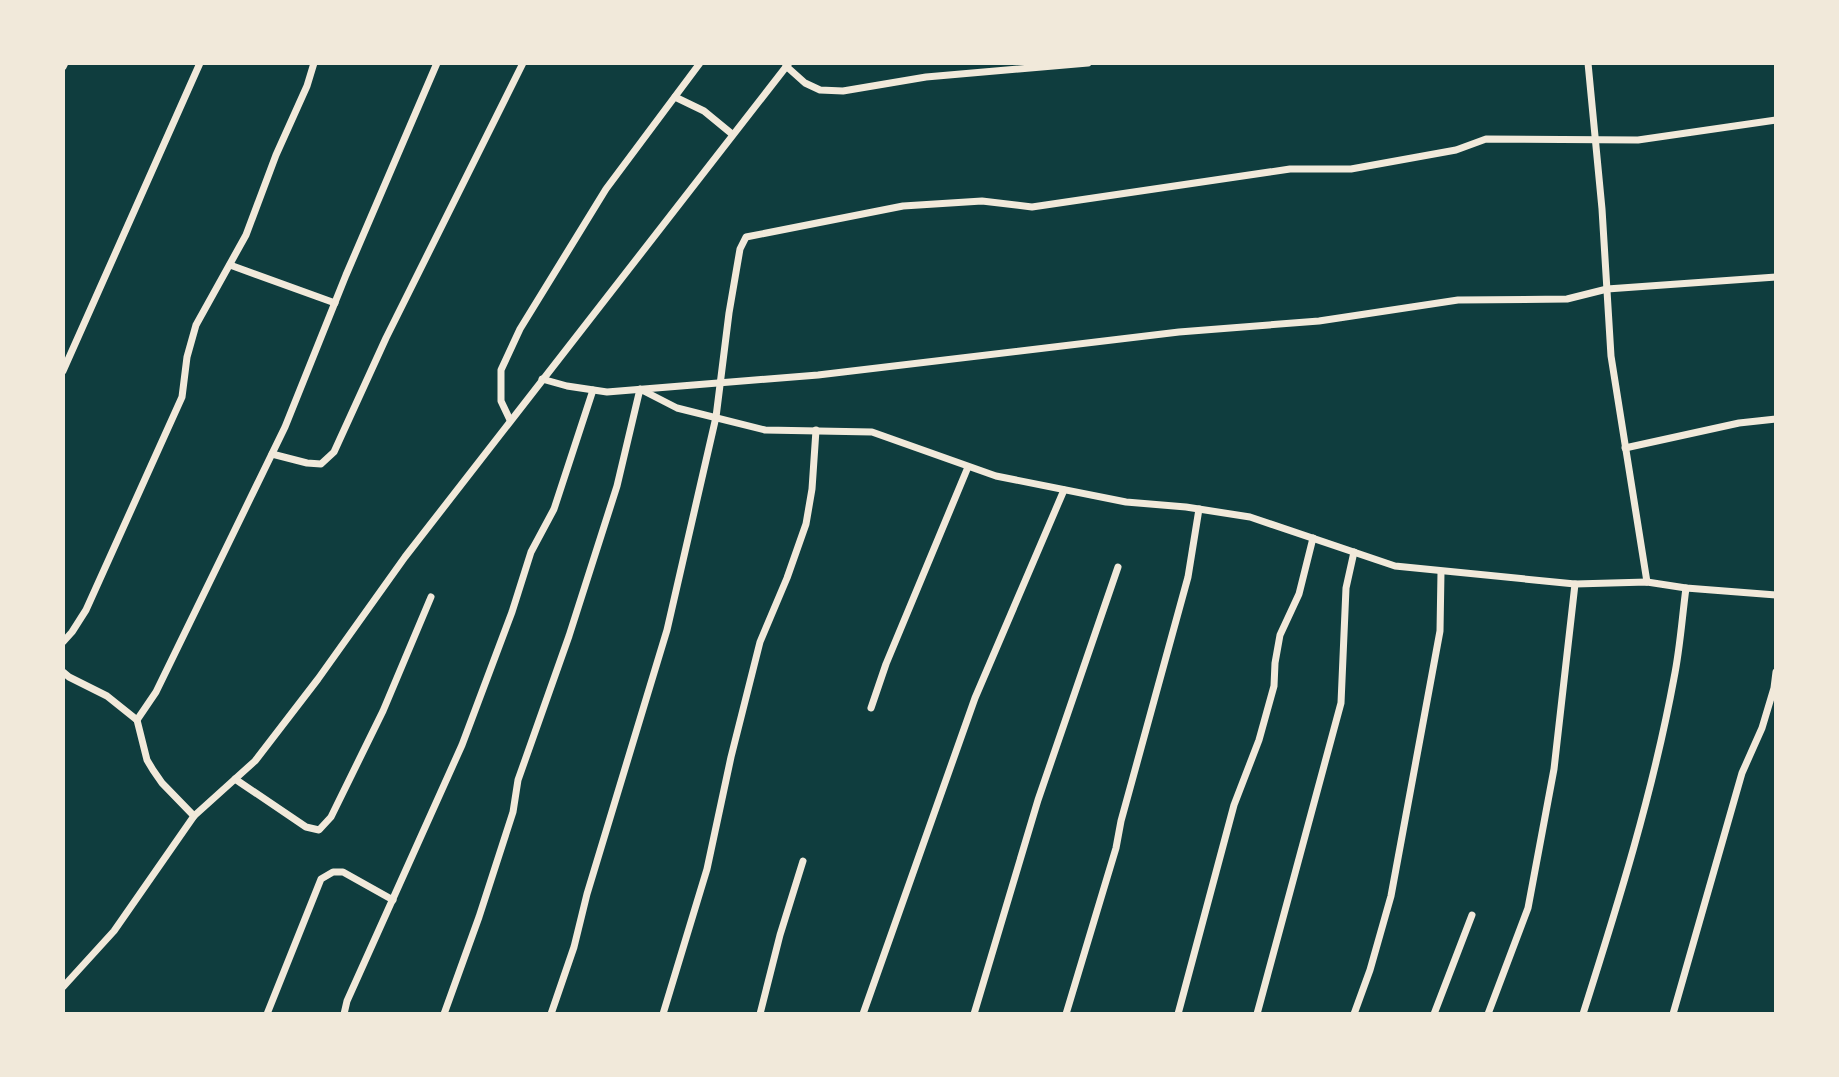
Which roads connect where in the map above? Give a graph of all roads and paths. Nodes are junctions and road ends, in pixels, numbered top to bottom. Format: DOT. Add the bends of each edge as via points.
graph roads {
  1 [pos="200,63"];
  2 [pos="314,63"];
  3 [pos="437,63"];
  4 [pos="523,63"];
  5 [pos="700,63"];
  6 [pos="1088,63"];
  7 [pos="1588,63"];
  8 [pos="788,64"];
  9 [pos="675,97"];
  10 [pos="1776,120"];
  11 [pos="733,134"];
  12 [pos="1595,140"];
  13 [pos="230,265"];
  14 [pos="1776,277"];
  15 [pos="1607,289"];
  16 [pos="335,303"];
  17 [pos="63,371"];
  18 [pos="542,379"];
  19 [pos="719,383"];
  20 [pos="640,389"];
  21 [pos="593,390"];
  22 [pos="716,417"];
  23 [pos="1776,419"];
  24 [pos="510,420"];
  25 [pos="816,430"];
  26 [pos="1625,448"];
  27 [pos="272,454"];
  28 [pos="968,467"];
  29 [pos="1064,490"];
  30 [pos="1199,509"];
  31 [pos="1313,538"];
  32 [pos="1354,552"];
  33 [pos="1118,567"];
  34 [pos="1441,572"];
  35 [pos="1647,582"];
  36 [pos="1575,584"];
  37 [pos="1686,588"];
  38 [pos="1776,596"];
  39 [pos="431,597"];
  40 [pos="63,642"];
  41 [pos="63,672"];
  42 [pos="1776,672"];
  43 [pos="871,708"];
  44 [pos="137,720"];
  45 [pos="236,779"];
  46 [pos="194,816"];
  47 [pos="803,862"];
  48 [pos="393,900"];
  49 [pos="1472,915"];
  50 [pos="63,986"];
  51 [pos="267,1014"];
  52 [pos="344,1014"];
  53 [pos="444,1014"];
  54 [pos="551,1014"];
  55 [pos="663,1014"];
  56 [pos="760,1014"];
  57 [pos="863,1014"];
  58 [pos="974,1014"];
  59 [pos="1066,1014"];
  60 [pos="1178,1014"];
  61 [pos="1257,1014"];
  62 [pos="1354,1014"];
  63 [pos="1434,1014"];
  64 [pos="1488,1014"];
  65 [pos="1583,1014"];
  66 [pos="1673,1014"];
  1 -- 17 [label="street"];
  2 -- 13 [label="street"];
  3 -- 16 [label="street"];
  4 -- 27 [label="street" via="334,453 321,464"];
  5 -- 9 [label="street"];
  6 -- 8 [label="street" via="926,77 843,91 820,90 805,83"];
  7 -- 12 [label="street"];
  8 -- 11 [label="street"];
  9 -- 11 [label="street" via="704,111"];
  9 -- 24 [label="street" via="606,189 520,328 500,370 501,401"];
  10 -- 12 [label="street" via="1638,140"];
  11 -- 18 [label="street"];
  12 -- 15 [label="street"];
  12 -- 19 [label="street" via="1486,139 1456,150 1351,169 1290,169 1032,207 982,201 903,206 746,237 740,249"];
  13 -- 16 [label="street"];
  13 -- 40 [label="street" via="196,325 182,397 142,488 86,610"];
  14 -- 15 [label="street"];
  15 -- 19 [label="street" via="1567,299 1458,300 1318,321"];
  15 -- 26 [label="street" via="1611,356"];
  16 -- 27 [label="street"];
  18 -- 21 [label="street"];
  18 -- 24 [label="street"];
  19 -- 20 [label="street"];
  19 -- 22 [label="street"];
  20 -- 21 [label="street"];
  20 -- 22 [label="street" via="677,408"];
  20 -- 53 [label="street" via="617,486"];
  21 -- 48 [label="street" via="554,509 531,552 461,745"];
  22 -- 25 [label="street" via="765,429"];
  22 -- 54 [label="street" via="667,630"];
  23 -- 26 [label="street"];
  24 -- 45 [label="street" via="255,761"];
  25 -- 28 [label="street" via="872,432"];
  25 -- 55 [label="street" via="806,524 760,642 707,869"];
  26 -- 35 [label="street"];
  27 -- 44 [label="street" via="156,692"];
  28 -- 29 [label="street"];
  28 -- 43 [label="street"];
  29 -- 30 [label="street"];
  29 -- 57 [label="street" via="975,698"];
  30 -- 31 [label="street" via="1250,517"];
  30 -- 59 [label="street" via="1188,577 1116,848"];
  31 -- 32 [label="street"];
  31 -- 60 [label="street" via="1299,594 1280,635 1274,686 1234,804"];
  32 -- 34 [label="street" via="1395,566"];
  32 -- 61 [label="street" via="1346,588 1341,704"];
  33 -- 58 [label="street" via="1038,800"];
  34 -- 36 [label="street"];
  34 -- 62 [label="street" via="1440,631 1394,882"];
  35 -- 36 [label="street"];
  35 -- 37 [label="street"];
  36 -- 64 [label="street" via="1554,769 1528,908"];
  37 -- 38 [label="street"];
  37 -- 65 [label="street" via="1660,747"];
  39 -- 45 [label="street" via="383,711 331,817 318,830 306,827"];
  41 -- 44 [label="street" via="107,696"];
  42 -- 66 [label="street"];
  44 -- 46 [label="street" via="147,760"];
  45 -- 46 [label="street"];
  46 -- 50 [label="street" via="114,931"];
  47 -- 56 [label="street"];
  48 -- 51 [label="street" via="343,872 321,879"];
  48 -- 52 [label="street"];
  49 -- 63 [label="street"];
}
